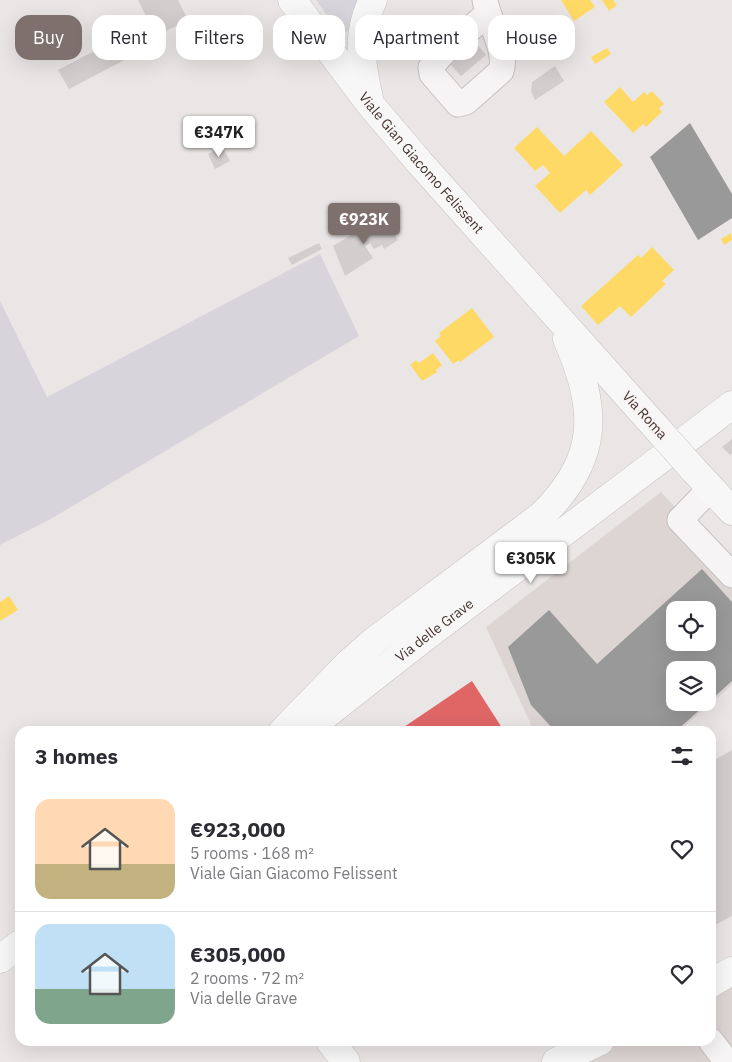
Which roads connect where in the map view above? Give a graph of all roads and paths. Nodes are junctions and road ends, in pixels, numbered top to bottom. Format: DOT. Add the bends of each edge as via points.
graph roads {
  1 [pos="292,0"];
  2 [pos="373,0"];
  3 [pos="370,104"];
  4 [pos="558,319"];
  5 [pos="732,405"];
  6 [pos="711,488"];
  7 [pos="732,511"];
  8 [pos="732,574"];
  9 [pos="288,726"];
  10 [pos="311,726"];
  11 [pos="732,971"];
  12 [pos="716,980"];
  13 [pos="334,1046"];
  14 [pos="589,1046"];
  15 [pos="590,1046"];
  16 [pos="715,1046"];
  17 [pos="346,1062"];
  18 [pos="556,1062"];
  19 [pos="563,1062"];
  20 [pos="727,1062"];
  1 -- 3 [label="main road, Viale Gian Giacomo Felissent"];
  2 -- 3 [label="main road" via="364,21 360,51"];
  3 -- 4 [label="main road, Viale Gian Giacomo Felissent"];
  4 -- 6 [label="main road, Via Roma, bridge"];
  4 -- 9 [label="main road" via="578,364 588,400 586,442 570,483 541,516 367,647"];
  5 -- 10 [label="main road, Via delle Grave"];
  6 -- 7 [label="main road, Via Roma"];
  6 -- 8 [label="street" via="680,520"];
  11 -- 12 [label="main road"];
  13 -- 17 [label="main road"];
  14 -- 18 [label="main road"];
  15 -- 19 [label="street"];
  16 -- 20 [label="street"];
}
